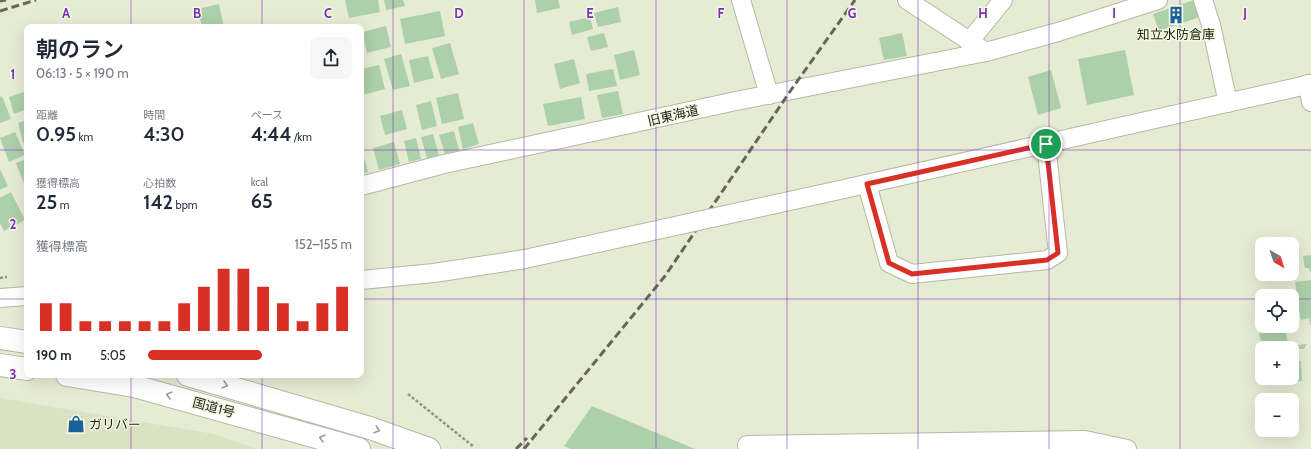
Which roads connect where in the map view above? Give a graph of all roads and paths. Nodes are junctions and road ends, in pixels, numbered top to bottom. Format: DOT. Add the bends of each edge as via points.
graph roads {
  1 [pos="741,0"];
  2 [pos="907,0"];
  3 [pos="1003,0"];
  4 [pos="1158,0"];
  5 [pos="1203,0"];
  6 [pos="969,42"];
  7 [pos="986,52"];
  8 [pos="1310,90"];
  9 [pos="769,95"];
  10 [pos="1228,103"];
  11 [pos="1046,144"];
  12 [pos="867,184"];
  13 [pos="364,185"];
  14 [pos="364,280"];
  15 [pos="24,296"];
  16 [pos="0,298"];
  17 [pos="85,378"];
  18 [pos="198,378"];
  19 [pos="408,394"];
  20 [pos="747,445"];
  21 [pos="943,445"];
  22 [pos="1093,446"];
  23 [pos="474,447"];
  24 [pos="359,449"];
  25 [pos="429,449"];
  26 [pos="1127,449"];
  1 -- 9 [label="street"];
  2 -- 6 [label="street"];
  3 -- 6 [label="street"];
  4 -- 7 [label="street, 旧東海道"];
  5 -- 10 [label="street"];
  6 -- 7 [label="street"];
  7 -- 9 [label="street, 旧東海道"];
  8 -- 10 [label="street"];
  9 -- 13 [label="street, 旧東海道" via="444,164"];
  10 -- 11 [label="street"];
  11 -- 12 [label="street"];
  11 -- 12 [label="street" via="1058,253 1047,260 912,274 889,263"];
  12 -- 14 [label="street, bridge" via="525,259 434,273"];
  15 -- 16 [label="street"];
  24 -- 17 [label="highway, 国道1号, one-way" via="134,386"];
  18 -- 25 [label="highway, 国道1号, one-way" via="370,428"];
  19 -- 23 [label="path"];
  20 -- 21 [label="street"];
  21 -- 22 [label="street" via="1085,440"];
  22 -- 26 [label="street"];
}
